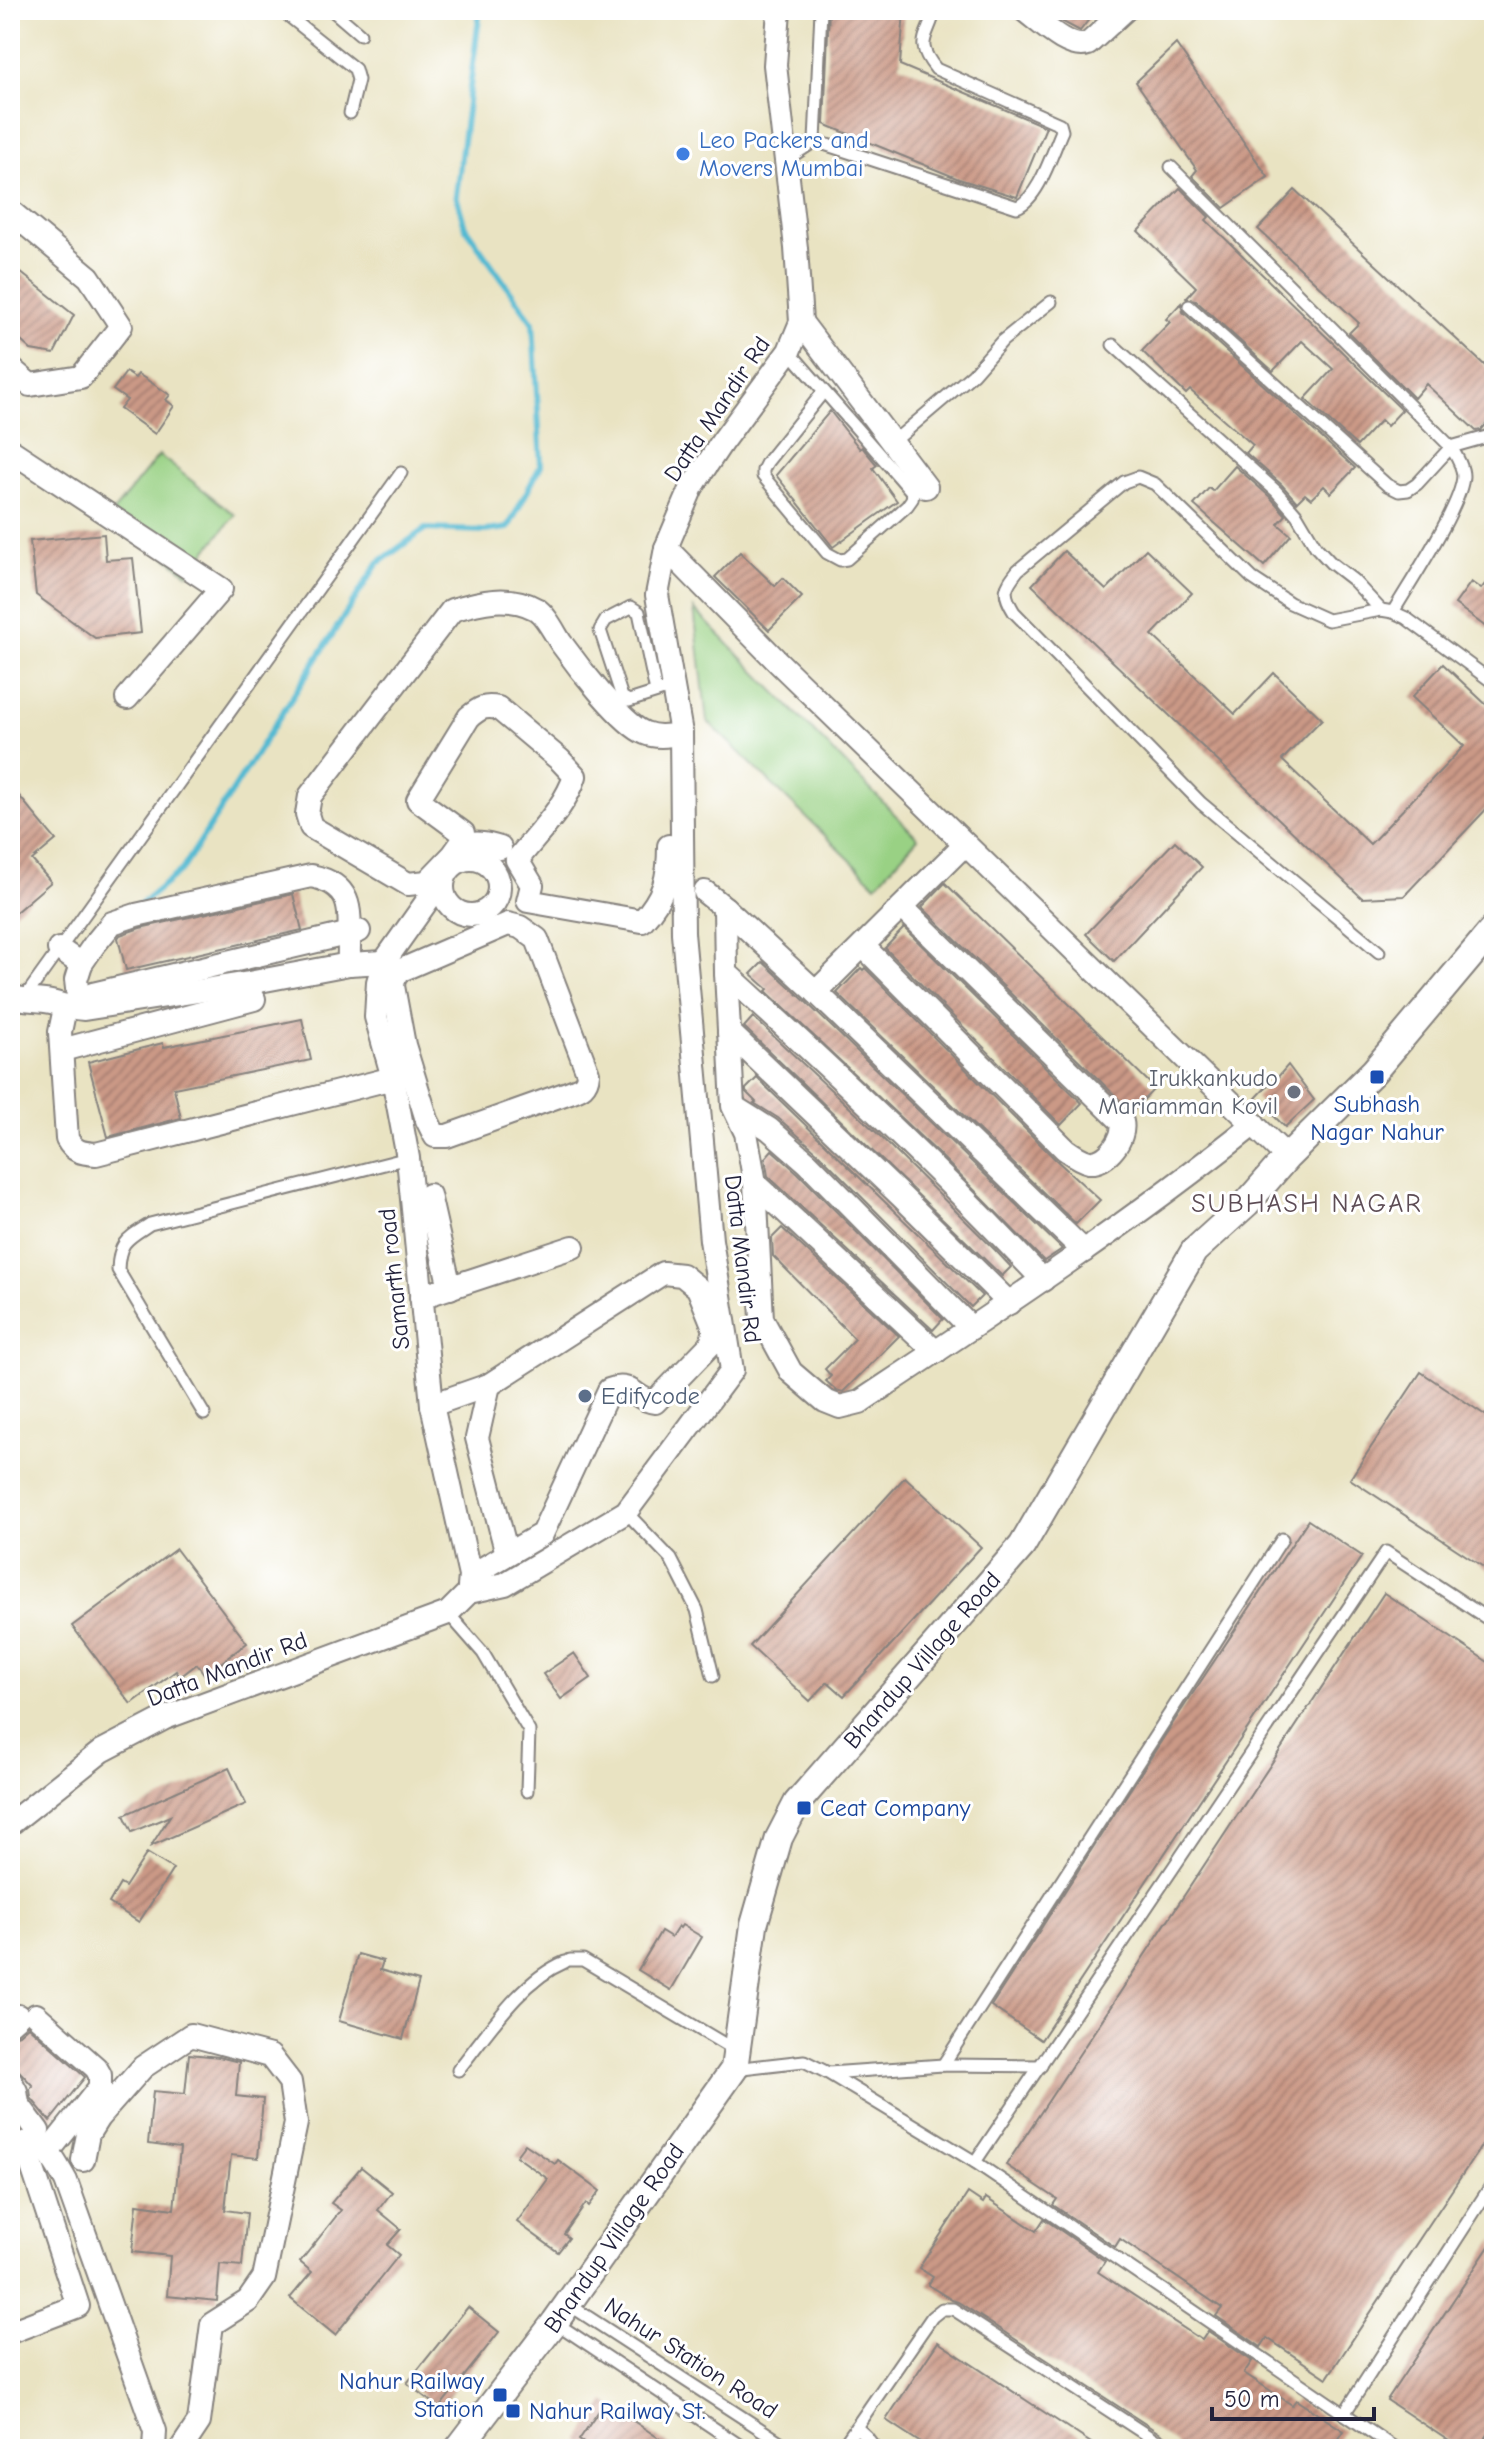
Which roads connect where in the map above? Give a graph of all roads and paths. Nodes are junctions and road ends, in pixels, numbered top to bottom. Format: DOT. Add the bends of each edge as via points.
graph roads {
  1 [pos="281,10"];
  2 [pos="332,10"];
  3 [pos="779,10"];
  4 [pos="821,10"];
  5 [pos="935,10"];
  6 [pos="1024,10"];
  7 [pos="1125,10"];
  8 [pos="360,34"];
  9 [pos="350,113"];
  10 [pos="815,141"];
  11 [pos="786,160"];
  12 [pos="1171,167"];
  13 [pos="10,211"];
  14 [pos="1051,302"];
  15 [pos="1189,306"];
  16 [pos="801,322"];
  17 [pos="1113,345"];
  18 [pos="789,351"];
  19 [pos="10,368"];
  20 [pos="824,391"];
  21 [pos="1494,439"];
  22 [pos="893,442"];
  23 [pos="1451,447"];
  24 [pos="10,450"];
  25 [pos="401,473"];
  26 [pos="926,487"];
  27 [pos="666,548"];
  28 [pos="1387,611"];
  29 [pos="1494,683"];
  30 [pos="665,689"];
  31 [pos="127,698"];
  32 [pos="675,741"];
  33 [pos="965,844"];
  34 [pos="460,846"];
  35 [pos="500,848"];
  36 [pos="530,881"];
  37 [pos="499,883"];
  38 [pos="435,886"];
  39 [pos="705,892"];
  40 [pos="902,907"];
  41 [pos="725,908"];
  42 [pos="1494,928"];
  43 [pos="356,931"];
  44 [pos="863,946"];
  45 [pos="59,949"];
  46 [pos="1379,952"];
  47 [pos="244,958"];
  48 [pos="384,962"];
  49 [pos="81,964"];
  50 [pos="349,964"];
  51 [pos="726,973"];
  52 [pos="252,991"];
  53 [pos="816,992"];
  54 [pos="16,998"];
  55 [pos="65,1003"];
  56 [pos="729,1032"];
  57 [pos="395,1049"];
  58 [pos="62,1050"];
  59 [pos="393,1078"];
  60 [pos="733,1106"];
  61 [pos="1254,1124"];
  62 [pos="1287,1157"];
  63 [pos="420,1181"];
  64 [pos="755,1183"];
  65 [pos="573,1247"];
  66 [pos="1084,1251"];
  67 [pos="1043,1280"];
  68 [pos="450,1288"];
  69 [pos="421,1297"];
  70 [pos="1009,1303"];
  71 [pos="971,1328"];
  72 [pos="936,1352"];
  73 [pos="489,1385"];
  74 [pos="432,1405"];
  75 [pos="204,1414"];
  76 [pos="626,1512"];
  77 [pos="1282,1539"];
  78 [pos="507,1554"];
  79 [pos="470,1584"];
  80 [pos="448,1613"];
  81 [pos="1494,1623"];
  82 [pos="713,1676"];
  83 [pos="527,1791"];
  84 [pos="10,1824"];
  85 [pos="21,2018"];
  86 [pos="735,2060"];
  87 [pos="943,2065"];
  88 [pos="1041,2066"];
  89 [pos="458,2070"];
  90 [pos="828,2073"];
  91 [pos="10,2080"];
  92 [pos="10,2148"];
  93 [pos="42,2148"];
  94 [pos="83,2160"];
  95 [pos="975,2162"];
  96 [pos="1494,2181"];
  97 [pos="106,2293"];
  98 [pos="78,2306"];
  99 [pos="561,2313"];
  100 [pos="10,2332"];
  101 [pos="1344,2414"];
  102 [pos="856,2427"];
  103 [pos="154,2449"];
  104 [pos="181,2449"];
  105 [pos="458,2449"];
  106 [pos="745,2449"];
  107 [pos="791,2449"];
  108 [pos="841,2449"];
  109 [pos="876,2449"];
  110 [pos="1168,2449"];
  111 [pos="1396,2449"];
  1 -- 9 [label="lane" via="355,69 358,80"];
  2 -- 8 [label="lane"];
  3 -- 11 [label="street" via="775,65"];
  4 -- 10 [label="lane"];
  5 -- 10 [label="lane" via="923,54 936,69 1060,124 1062,131 1025,204 1017,207"];
  6 -- 7 [label="street" via="1080,47"];
  10 -- 11 [label="lane"];
  11 -- 16 [label="street"];
  12 -- 23 [label="lane"];
  13 -- 19 [label="street" via="89,277 121,326 81,377 30,385"];
  14 -- 22 [label="lane"];
  15 -- 23 [label="lane" via="1387,485 1408,490"];
  16 -- 18 [label="street, Datta Mandir Rd"];
  16 -- 22 [label="street"];
  17 -- 28 [label="lane" via="1276,491 1316,547"];
  18 -- 20 [label="lane"];
  18 -- 27 [label="street, Datta Mandir Rd" via="692,487"];
  20 -- 20 [label="lane" via="767,462 763,476 827,553 840,560 907,506 913,493"];
  21 -- 23 [label="lane"];
  22 -- 26 [label="street"];
  23 -- 28 [label="lane" via="1463,475 1459,494"];
  24 -- 31 [label="street" via="221,589"];
  25 -- 45 [label="lane"];
  27 -- 30 [label="street, Datta Mandir Rd" via="657,595"];
  27 -- 33 [label="street"];
  28 -- 29 [label="lane" via="1406,618"];
  28 -- 46 [label="lane" via="1328,620 1290,603 1252,578 1155,484 1138,477 1124,482 1006,585 1014,612 1201,803"];
  30 -- 30 [label="lane" via="629,701 622,697 600,630 606,620 631,607 639,612"];
  30 -- 32 [label="street, Datta Mandir Rd"];
  32 -- 36 [label="street" via="669,870 657,904 642,921 528,901"];
  32 -- 38 [label="street" via="644,733 623,718 538,610 505,600 452,610 310,796 307,814 311,827 408,884"];
  32 -- 76 [label="street, Datta Mandir Rd" via="683,933 711,1240 732,1370"];
  33 -- 40 [label="street"];
  33 -- 61 [label="street"];
  34 -- 35 [label="street" via="473,842"];
  34 -- 36 [label="street" via="463,833 418,800 469,717 482,707 498,708 575,776 562,802 517,860"];
  34 -- 38 [label="street"];
  36 -- 37 [label="street"];
  37 -- 38 [label="street" via="491,866 474,858 456,862"];
  37 -- 38 [label="street" via="489,909 472,916 447,903"];
  38 -- 48 [label="street"];
  39 -- 41 [label="street"];
  40 -- 44 [label="street"];
  40 -- 44 [label="street" via="1122,1122 1125,1131 1101,1160 1090,1162 1065,1149"];
  41 -- 51 [label="street"];
  41 -- 53 [label="street"];
  42 -- 62 [label="street, Bhandup Village Road" via="1374,1071"];
  43 -- 47 [label="street"];
  43 -- 49 [label="street" via="350,904 338,886 311,876 112,923"];
  43 -- 50 [label="street"];
  44 -- 53 [label="street"];
  45 -- 49 [label="street"];
  45 -- 54 [label="lane"];
  47 -- 52 [label="street"];
  47 -- 55 [label="street"];
  48 -- 50 [label="street"];
  48 -- 57 [label="street, Samarth road" via="376,1017"];
  49 -- 55 [label="street"];
  50 -- 52 [label="street"];
  51 -- 56 [label="street"];
  51 -- 67 [label="street"];
  52 -- 55 [label="street" via="84,1009"];
  52 -- 58 [label="street"];
  53 -- 66 [label="street"];
  54 -- 55 [label="street"];
  55 -- 58 [label="street"];
  56 -- 60 [label="street"];
  56 -- 70 [label="street"];
  57 -- 57 [label="street" via="393,986 399,971 508,924 537,939 587,1081 570,1092 435,1136"];
  57 -- 59 [label="street, Samarth road"];
  58 -- 59 [label="street" via="67,1139 81,1153 96,1154"];
  59 -- 63 [label="street, Samarth road"];
  60 -- 64 [label="street" via="746,1133"];
  60 -- 71 [label="street" via="808,1163"];
  61 -- 62 [label="street"];
  61 -- 66 [label="street"];
  62 -- 86 [label="street, Bhandup Village Road" via="1194,1251 1022,1546 797,1803 779,1838 754,1925"];
  63 -- 68 [label="street"];
  63 -- 69 [label="street, Samarth road"];
  63 -- 75 [label="lane" via="150,1224 126,1239 118,1270"];
  64 -- 72 [label="street"];
  64 -- 72 [label="street" via="762,1319 791,1372 840,1407 860,1402"];
  65 -- 68 [label="street"];
  66 -- 67 [label="street"];
  67 -- 70 [label="street"];
  68 -- 69 [label="street"];
  69 -- 74 [label="street, Samarth road"];
  70 -- 71 [label="street"];
  71 -- 72 [label="street"];
  73 -- 74 [label="street"];
  73 -- 78 [label="street" via="477,1438"];
  73 -- 78 [label="street" via="663,1273 682,1275 698,1288 715,1330 711,1344 655,1402 644,1401 631,1389 609,1390 547,1527"];
  74 -- 79 [label="street, Samarth road"];
  76 -- 79 [label="street, Datta Mandir Rd" via="505,1584"];
  76 -- 82 [label="lane" via="671,1559 697,1610"];
  77 -- 87 [label="lane"];
  78 -- 79 [label="street"];
  79 -- 80 [label="street, Datta Mandir Rd"];
  80 -- 83 [label="lane" via="483,1653 529,1731"];
  80 -- 84 [label="street, Datta Mandir Rd" via="165,1718 102,1751"];
  81 -- 88 [label="lane" via="1386,1552"];
  85 -- 93 [label="street" via="100,2075 100,2087"];
  86 -- 89 [label="lane" via="583,1960 551,1968 528,1985"];
  86 -- 90 [label="lane" via="804,2061"];
  86 -- 99 [label="street, Bhandup Village Road"];
  87 -- 88 [label="lane"];
  87 -- 90 [label="lane"];
  88 -- 95 [label="lane"];
  90 -- 95 [label="lane"];
  91 -- 93 [label="street"];
  92 -- 93 [label="street" via="21,2142"];
  93 -- 97 [label="street" via="66,2181"];
  93 -- 98 [label="street" via="29,2157"];
  94 -- 104 [label="street" via="88,2134 98,2118 143,2067 191,2035 270,2056 290,2082 296,2123 264,2278 248,2301 212,2324 199,2422"];
  95 -- 101 [label="lane"];
  96 -- 101 [label="lane"];
  97 -- 98 [label="street"];
  97 -- 103 [label="street" via="155,2431"];
  98 -- 100 [label="street"];
  99 -- 105 [label="street, Bhandup Village Road"];
  99 -- 106 [label="lane, Nahur Station Road"];
  99 -- 107 [label="lane, Nahur Station Road"];
  101 -- 111 [label="lane"];
  102 -- 108 [label="lane"];
  102 -- 109 [label="lane"];
  102 -- 110 [label="lane" via="932,2317 953,2309"];
}
